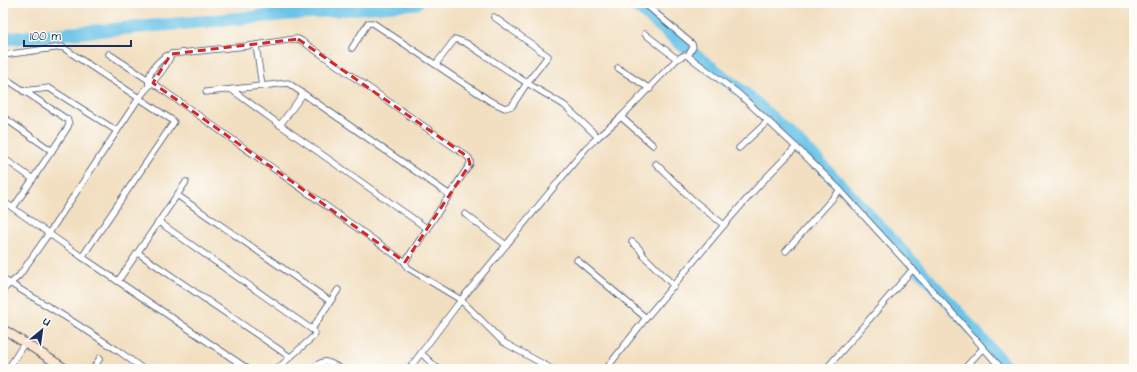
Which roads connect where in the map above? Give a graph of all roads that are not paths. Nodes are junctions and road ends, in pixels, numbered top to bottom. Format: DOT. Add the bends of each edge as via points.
graph roads {
  1 [pos="644,3"];
  2 [pos="494,17"];
  3 [pos="645,34"];
  4 [pos="256,45"];
  5 [pos="352,48"];
  6 [pos="109,54"];
  7 [pos="689,54"];
  8 [pos="3,55"];
  9 [pos="677,59"];
  10 [pos="436,64"];
  11 [pos="618,68"];
  12 [pos="3,77"];
  13 [pos="527,83"];
  14 [pos="149,84"];
  15 [pos="262,86"];
  16 [pos="650,89"];
  17 [pos="232,90"];
  18 [pos="24,91"];
  19 [pos="206,92"];
  20 [pos="304,94"];
  21 [pos="141,96"];
  22 [pos="3,116"];
  23 [pos="621,117"];
  24 [pos="768,121"];
  25 [pos="280,125"];
  26 [pos="117,131"];
  27 [pos="598,137"];
  28 [pos="653,145"];
  29 [pos="796,147"];
  30 [pos="739,148"];
  31 [pos="52,151"];
  32 [pos="3,158"];
  33 [pos="656,164"];
  34 [pos="33,179"];
  35 [pos="186,182"];
  36 [pos="840,190"];
  37 [pos="177,195"];
  38 [pos="450,195"];
  39 [pos="3,201"];
  40 [pos="14,208"];
  41 [pos="465,214"];
  42 [pos="159,222"];
  43 [pos="724,225"];
  44 [pos="428,229"];
  45 [pos="49,233"];
  46 [pos="632,242"];
  47 [pos="506,245"];
  48 [pos="786,252"];
  49 [pos="138,253"];
  50 [pos="82,257"];
  51 [pos="578,260"];
  52 [pos="405,262"];
  53 [pos="913,270"];
  54 [pos="3,279"];
  55 [pos="118,281"];
  56 [pos="10,283"];
  57 [pos="674,286"];
  58 [pos="338,290"];
  59 [pos="3,291"];
  60 [pos="330,301"];
  61 [pos="459,303"];
  62 [pos="646,318"];
  63 [pos="3,329"];
  64 [pos="312,329"];
  65 [pos="22,347"];
  66 [pos="983,348"];
  67 [pos="421,353"];
  68 [pos="290,357"];
  69 [pos="100,358"];
  70 [pos="340,368"];
  71 [pos="8,369"];
  72 [pos="66,369"];
  73 [pos="93,369"];
  74 [pos="143,369"];
  75 [pos="248,369"];
  76 [pos="277,369"];
  77 [pos="313,369"];
  78 [pos="408,369"];
  79 [pos="438,369"];
  80 [pos="552,369"];
  81 [pos="606,369"];
  82 [pos="826,369"];
  83 [pos="964,369"];
  84 [pos="1002,369"];
  1 -- 7 [label="street" via="692,44"];
  2 -- 13 [label="street" via="548,56"];
  3 -- 9 [label="street"];
  4 -- 14 [label="street" via="171,54 168,62"];
  4 -- 15 [label="street"];
  4 -- 38 [label="street" via="294,39 302,41 468,157 470,164"];
  5 -- 10 [label="street" via="368,22"];
  6 -- 14 [label="street"];
  7 -- 9 [label="street"];
  7 -- 24 [label="street"];
  8 -- 21 [label="street" via="62,47"];
  9 -- 16 [label="street"];
  10 -- 13 [label="street" via="455,39 466,43"];
  10 -- 13 [label="street" via="490,101 505,108 512,106"];
  11 -- 16 [label="street"];
  12 -- 18 [label="street"];
  13 -- 27 [label="street" via="564,105"];
  14 -- 21 [label="street"];
  14 -- 52 [label="street"];
  15 -- 17 [label="street"];
  15 -- 20 [label="street" via="286,82"];
  16 -- 23 [label="street"];
  17 -- 19 [label="street"];
  17 -- 25 [label="street"];
  18 -- 26 [label="street" via="49,88"];
  18 -- 31 [label="street" via="68,120 68,127"];
  20 -- 25 [label="street"];
  20 -- 38 [label="street"];
  21 -- 26 [label="street"];
  21 -- 50 [label="street" via="172,120 173,125"];
  22 -- 31 [label="street"];
  23 -- 27 [label="street"];
  23 -- 28 [label="street"];
  24 -- 29 [label="street"];
  24 -- 30 [label="street"];
  25 -- 44 [label="street"];
  26 -- 45 [label="street"];
  27 -- 47 [label="street" via="586,148"];
  29 -- 36 [label="street"];
  29 -- 43 [label="street"];
  31 -- 34 [label="street"];
  32 -- 34 [label="street"];
  33 -- 43 [label="street" via="694,201"];
  34 -- 40 [label="street"];
  35 -- 37 [label="street"];
  36 -- 48 [label="street"];
  36 -- 53 [label="street"];
  37 -- 42 [label="street"];
  37 -- 60 [label="street"];
  38 -- 44 [label="street"];
  39 -- 40 [label="street"];
  40 -- 45 [label="street"];
  41 -- 47 [label="street"];
  42 -- 49 [label="street"];
  42 -- 64 [label="street"];
  43 -- 57 [label="street"];
  44 -- 52 [label="street"];
  45 -- 50 [label="street"];
  45 -- 56 [label="street" via="19,276"];
  46 -- 57 [label="street"];
  47 -- 61 [label="street"];
  49 -- 55 [label="street"];
  49 -- 68 [label="street"];
  50 -- 55 [label="street"];
  51 -- 62 [label="street"];
  52 -- 61 [label="street" via="406,267"];
  53 -- 66 [label="street"];
  53 -- 82 [label="street"];
  54 -- 56 [label="street"];
  55 -- 75 [label="street"];
  56 -- 59 [label="street"];
  56 -- 74 [label="street"];
  57 -- 62 [label="street"];
  58 -- 60 [label="street"];
  60 -- 64 [label="street"];
  61 -- 67 [label="street"];
  61 -- 80 [label="street" via="503,342"];
  62 -- 81 [label="street"];
  63 -- 65 [label="street"];
  64 -- 68 [label="street" via="314,336"];
  65 -- 71 [label="street"];
  65 -- 72 [label="street"];
  66 -- 83 [label="street"];
  66 -- 84 [label="street"];
  67 -- 78 [label="street"];
  67 -- 79 [label="street"];
  68 -- 76 [label="street"];
  69 -- 73 [label="street"];
  70 -- 77 [label="street" via="323,361"];
}
